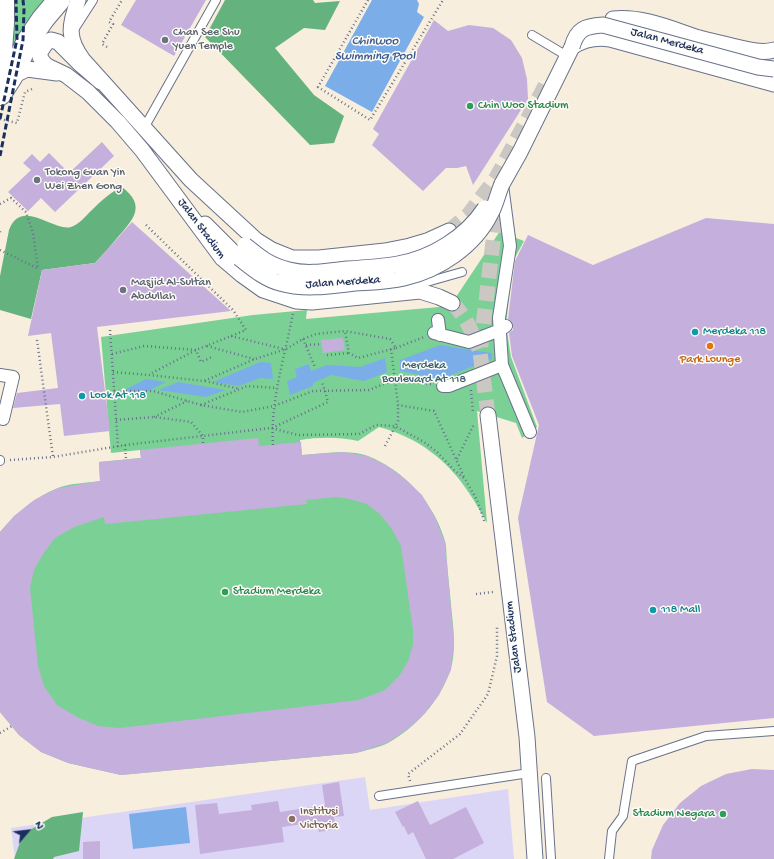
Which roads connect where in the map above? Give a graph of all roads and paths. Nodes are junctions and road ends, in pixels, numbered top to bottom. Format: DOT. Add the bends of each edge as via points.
graph roads {
  1 [pos="2,0"];
  2 [pos="59,0"];
  3 [pos="78,0"];
  4 [pos="93,0"];
  5 [pos="122,0"];
  6 [pos="216,0"];
  7 [pos="368,0"];
  8 [pos="443,0"];
  9 [pos="613,19"];
  10 [pos="71,34"];
  11 [pos="532,35"];
  12 [pos="107,47"];
  13 [pos="774,50"];
  14 [pos="569,51"];
  15 [pos="774,68"];
  16 [pos="64,74"];
  17 [pos="9,82"];
  18 [pos="101,82"];
  19 [pos="774,84"];
  20 [pos="32,89"];
  21 [pos="0,119"];
  22 [pos="144,128"];
  23 [pos="190,180"];
  24 [pos="502,184"];
  25 [pos="174,192"];
  26 [pos="0,204"];
  27 [pos="146,225"];
  28 [pos="449,231"];
  29 [pos="1,250"];
  30 [pos="242,252"];
  31 [pos="462,272"];
  32 [pos="392,294"];
  33 [pos="296,301"];
  34 [pos="452,303"];
  35 [pos="438,320"];
  36 [pos="504,327"];
  37 [pos="110,330"];
  38 [pos="345,331"];
  39 [pos="437,334"];
  40 [pos="230,336"];
  41 [pos="303,339"];
  42 [pos="37,340"];
  43 [pos="322,344"];
  44 [pos="306,345"];
  45 [pos="206,346"];
  46 [pos="396,348"];
  47 [pos="286,349"];
  48 [pos="391,349"];
  49 [pos="196,350"];
  50 [pos="349,353"];
  51 [pos="112,354"];
  52 [pos="327,355"];
  53 [pos="212,357"];
  54 [pos="255,359"];
  55 [pos="502,364"];
  56 [pos="315,367"];
  57 [pos="113,372"];
  58 [pos="0,375"];
  59 [pos="149,375"];
  60 [pos="394,380"];
  61 [pos="204,381"];
  62 [pos="322,382"];
  63 [pos="470,382"];
  64 [pos="443,386"];
  65 [pos="277,388"];
  66 [pos="240,389"];
  67 [pos="114,391"];
  68 [pos="326,391"];
  69 [pos="187,401"];
  70 [pos="201,405"];
  71 [pos="398,405"];
  72 [pos="274,406"];
  73 [pos="0,411"];
  74 [pos="488,415"];
  75 [pos="154,417"];
  76 [pos="116,420"];
  77 [pos="395,426"];
  78 [pos="271,428"];
  79 [pos="530,432"];
  80 [pos="204,436"];
  81 [pos="203,443"];
  82 [pos="125,445"];
  83 [pos="272,445"];
  84 [pos="385,446"];
  85 [pos="118,447"];
  86 [pos="53,457"];
  87 [pos="126,459"];
  88 [pos="457,460"];
  89 [pos="0,461"];
  90 [pos="465,479"];
  91 [pos="486,525"];
  92 [pos="493,592"];
  93 [pos="476,594"];
  94 [pos="498,625"];
  95 [pos="12,726"];
  96 [pos="774,731"];
  97 [pos="0,733"];
  98 [pos="529,773"];
  99 [pos="546,778"];
  100 [pos="412,791"];
  101 [pos="379,796"];
  102 [pos="535,859"];
  103 [pos="551,859"];
  104 [pos="609,859"];
  1 -- 17 [label="highway"];
  2 -- 17 [label="highway" via="28,41"];
  3 -- 10 [label="street, Jalan Stadium"];
  4 -- 10 [label="lane"];
  5 -- 12 [label="path" via="109,22 113,24 102,44"];
  6 -- 22 [label="lane"];
  7 -- 8 [label="path" via="318,87 370,120"];
  9 -- 13 [label="street" via="641,20 736,47"];
  10 -- 18 [label="street, Jalan Stadium" via="77,52"];
  11 -- 14 [label="lane"];
  14 -- 15 [label="street, Jalan Merdeka, bridge" via="578,32 586,27 604,25 758,67"];
  14 -- 19 [label="street, Jalan Merdeka" via="578,43 593,38 610,39"];
  14 -- 24 [label="street, Jalan Merdeka"];
  16 -- 17 [label="street, Jalan Stadium" via="27,69"];
  16 -- 18 [label="street, Jalan Stadium" via="47,66 40,57 42,47 51,40 58,42"];
  16 -- 25 [label="street, Jalan Stadium" via="88,92 118,122"];
  17 -- 20 [label="path"];
  17 -- 21 [label="path" via="18,123"];
  18 -- 22 [label="street, Jalan Stadium"];
  22 -- 23 [label="street, Jalan Stadium"];
  23 -- 28 [label="street, Jalan Stadium" via="256,240 292,258 319,258 385,251 427,241"];
  23 -- 30 [label="street, Jalan Merdeka"];
  24 -- 30 [label="street, Jalan Merdeka, bridge" via="491,212 480,230 462,250 441,264 402,279 312,287 279,283 259,273"];
  24 -- 36 [label="street" via="510,246 499,318"];
  25 -- 30 [label="street, Jalan Merdeka"];
  25 -- 33 [label="street, Jalan Stadium" via="222,258 263,290"];
  26 -- 29 [label="path" via="11,198 26,212 33,233 38,269"];
  27 -- 40 [label="path" via="233,310 246,330"];
  31 -- 32 [label="lane" via="419,283"];
  32 -- 33 [label="street, Jalan Stadium" via="312,302"];
  32 -- 34 [label="street, Jalan Stadium" via="420,291"];
  33 -- 47 [label="path"];
  35 -- 39 [label="street"];
  36 -- 39 [label="street" via="469,342"];
  36 -- 55 [label="street"];
  37 -- 51 [label="path"];
  38 -- 41 [label="path" via="316,334"];
  38 -- 46 [label="path" via="390,340"];
  38 -- 50 [label="path"];
  39 -- 46 [label="path"];
  40 -- 45 [label="path"];
  40 -- 47 [label="path"];
  41 -- 44 [label="path"];
  41 -- 47 [label="path"];
  42 -- 86 [label="path"];
  43 -- 44 [label="path"];
  44 -- 56 [label="path"];
  45 -- 49 [label="path"];
  45 -- 54 [label="path"];
  46 -- 48 [label="path"];
  47 -- 54 [label="path"];
  47 -- 65 [label="path"];
  48 -- 50 [label="path" via="358,358"];
  48 -- 60 [label="path"];
  49 -- 51 [label="path" via="144,346"];
  49 -- 53 [label="path" via="201,362"];
  49 -- 59 [label="path"];
  50 -- 52 [label="path"];
  51 -- 57 [label="path"];
  54 -- 61 [label="path"];
  55 -- 63 [label="street"];
  55 -- 79 [label="street"];
  57 -- 59 [label="path"];
  57 -- 67 [label="path"];
  58 -- 73 [label="street" via="12,377 3,419"];
  59 -- 61 [label="path"];
  60 -- 64 [label="path"];
  60 -- 68 [label="path" via="369,390"];
  60 -- 71 [label="path"];
  61 -- 66 [label="path"];
  62 -- 68 [label="path"];
  63 -- 64 [label="street"];
  63 -- 88 [label="path" via="474,426"];
  65 -- 66 [label="path" via="247,386"];
  65 -- 72 [label="path"];
  66 -- 70 [label="path"];
  67 -- 69 [label="path" via="153,391"];
  67 -- 76 [label="path"];
  68 -- 72 [label="path" via="313,391"];
  68 -- 78 [label="path" via="328,402"];
  69 -- 70 [label="path"];
  69 -- 75 [label="path"];
  70 -- 72 [label="path" via="242,412"];
  71 -- 77 [label="path" via="398,420"];
  71 -- 88 [label="path" via="434,411"];
  72 -- 78 [label="path"];
  74 -- 98 [label="street, Jalan Stadium" via="527,737"];
  75 -- 76 [label="path"];
  75 -- 80 [label="path" via="191,422"];
  76 -- 85 [label="path"];
  77 -- 78 [label="path" via="376,425 359,434 328,435 298,435"];
  77 -- 84 [label="path"];
  77 -- 90 [label="path" via="424,442"];
  78 -- 80 [label="path"];
  78 -- 83 [label="path"];
  80 -- 81 [label="path"];
  80 -- 82 [label="path"];
  82 -- 85 [label="path"];
  82 -- 87 [label="path"];
  85 -- 86 [label="path"];
  86 -- 89 [label="path"];
  88 -- 90 [label="path"];
  90 -- 91 [label="path" via="477,500"];
  92 -- 93 [label="path"];
  94 -- 100 [label="path" via="497,656 488,694 460,734 408,774"];
  95 -- 97 [label="path"];
  96 -- 104 [label="lane" via="706,736 632,761 623,816 612,831"];
  98 -- 100 [label="lane"];
  98 -- 102 [label="street, Jalan Stadium"];
  99 -- 103 [label="lane"];
  100 -- 101 [label="lane"];
}
